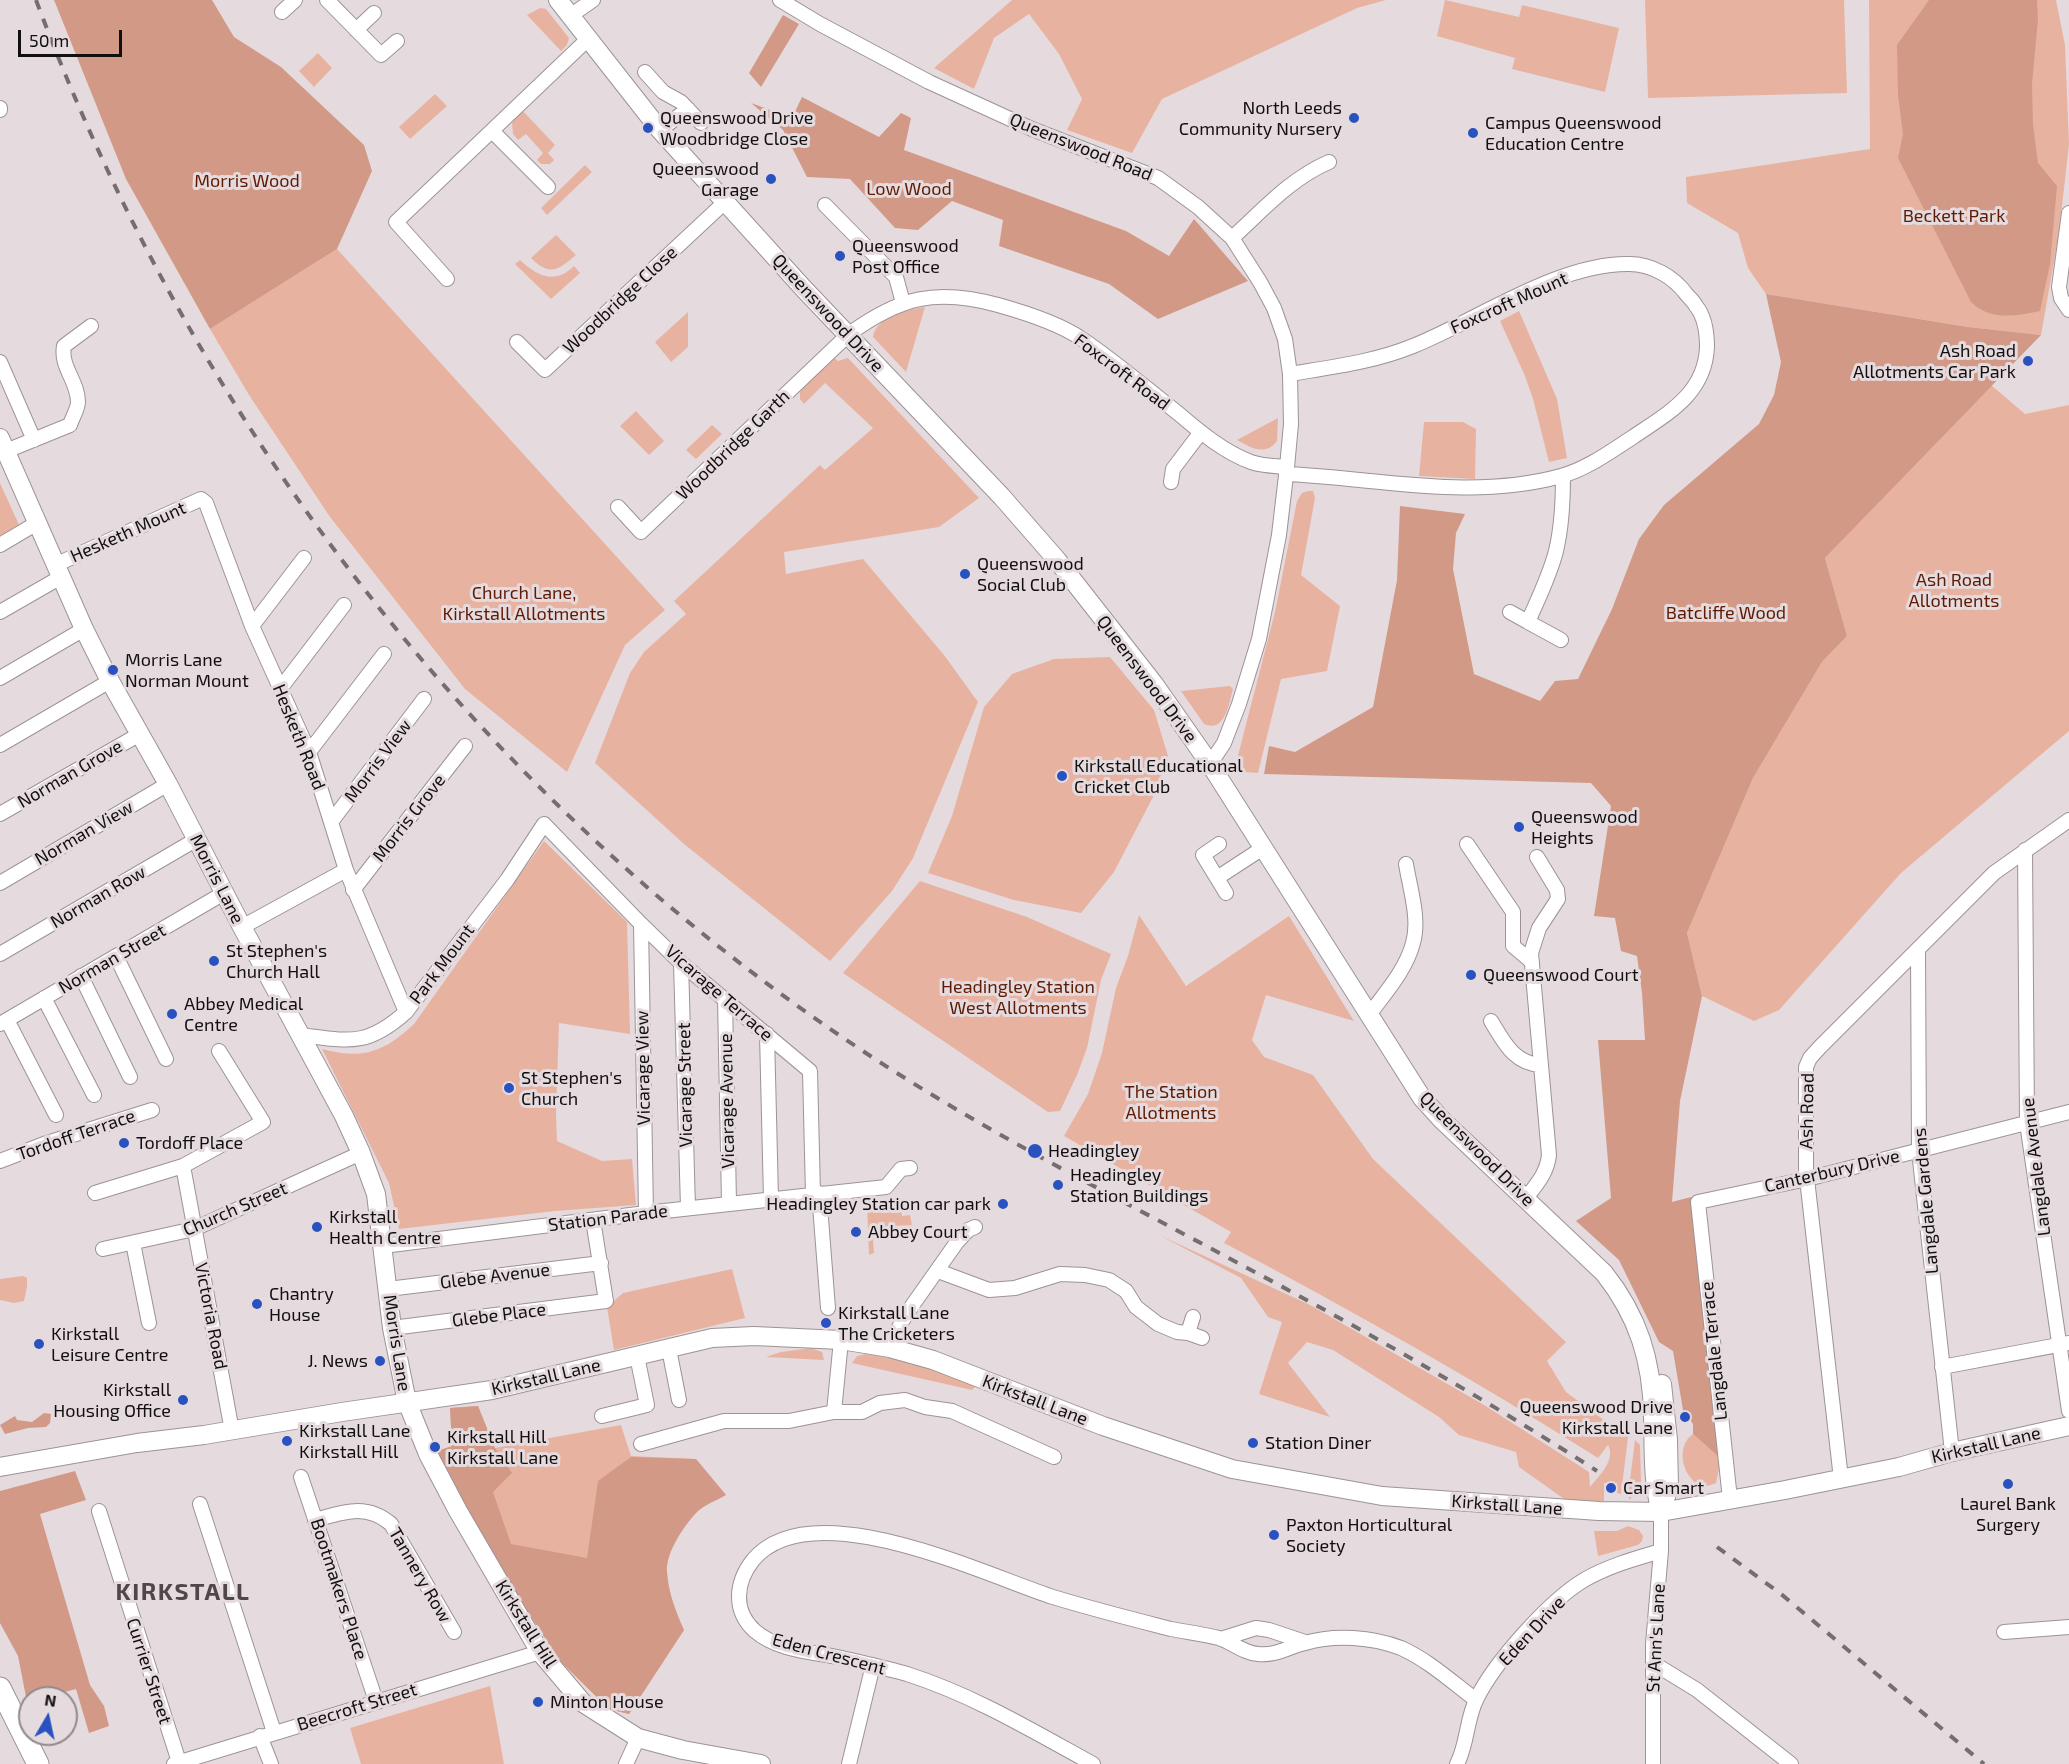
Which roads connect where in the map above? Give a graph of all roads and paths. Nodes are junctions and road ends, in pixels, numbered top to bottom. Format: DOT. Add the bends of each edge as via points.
graph roads {
  1 [pos="295,0"];
  2 [pos="327,0"];
  3 [pos="558,0"];
  4 [pos="593,0"];
  5 [pos="780,0"];
  6 [pos="282,12"];
  7 [pos="374,13"];
  8 [pos="570,16"];
  9 [pos="356,30"];
  10 [pos="588,39"];
  11 [pos="397,41"];
  12 [pos="645,72"];
  13 [pos="688,109"];
  14 [pos="701,123"];
  15 [pos="660,130"];
  16 [pos="492,131"];
  17 [pos="1329,162"];
  18 [pos="548,187"];
  19 [pos="725,202"];
  20 [pos="825,206"];
  21 [pos="2069,213"];
  22 [pos="1232,238"];
  23 [pos="447,279"];
  24 [pos="903,303"];
  25 [pos="2066,306"];
  26 [pos="91,326"];
  27 [pos="849,334"];
  28 [pos="517,342"];
  29 [pos="0,362"];
  30 [pos="1290,374"];
  31 [pos="1201,432"];
  32 [pos="34,440"];
  33 [pos="3,445"];
  34 [pos="1286,471"];
  35 [pos="1563,476"];
  36 [pos="1171,482"];
  37 [pos="201,499"];
  38 [pos="618,507"];
  39 [pos="37,523"];
  40 [pos="0,544"];
  41 [pos="304,558"];
  42 [pos="58,571"];
  43 [pos="344,605"];
  44 [pos="0,612"];
  45 [pos="1510,612"];
  46 [pos="1528,622"];
  47 [pos="252,626"];
  48 [pos="84,629"];
  49 [pos="1561,640"];
  50 [pos="384,654"];
  51 [pos="0,678"];
  52 [pos="110,681"];
  53 [pos="280,690"];
  54 [pos="424,699"];
  55 [pos="140,734"];
  56 [pos="0,745"];
  57 [pos="465,746"];
  58 [pos="309,752"];
  59 [pos="1210,764"];
  60 [pos="168,784"];
  61 [pos="0,814"];
  62 [pos="2069,820"];
  63 [pos="332,822"];
  64 [pos="544,824"];
  65 [pos="197,839"];
  66 [pos="1219,844"];
  67 [pos="1467,844"];
  68 [pos="1263,848"];
  69 [pos="2025,850"];
  70 [pos="1537,857"];
  71 [pos="1406,864"];
  72 [pos="346,870"];
  73 [pos="1217,878"];
  74 [pos="0,883"];
  75 [pos="353,890"];
  76 [pos="224,893"];
  77 [pos="1226,893"];
  78 [pos="640,924"];
  79 [pos="242,927"];
  80 [pos="1918,949"];
  81 [pos="0,954"];
  82 [pos="116,956"];
  83 [pos="681,963"];
  84 [pos="1532,963"];
  85 [pos="81,976"];
  86 [pos="44,998"];
  87 [pos="725,999"];
  88 [pos="406,1012"];
  89 [pos="1369,1015"];
  90 [pos="1491,1021"];
  91 [pos="3,1022"];
  92 [pos="766,1034"];
  93 [pos="300,1035"];
  94 [pos="219,1051"];
  95 [pos="166,1059"];
  96 [pos="1541,1065"];
  97 [pos="130,1077"];
  98 [pos="94,1095"];
  99 [pos="152,1110"];
  100 [pos="2069,1112"];
  101 [pos="56,1114"];
  102 [pos="2027,1123"];
  103 [pos="1919,1151"];
  104 [pos="361,1153"];
  105 [pos="0,1161"];
  106 [pos="183,1166"];
  107 [pos="910,1168"];
  108 [pos="1807,1179"];
  109 [pos="822,1193"];
  110 [pos="95,1194"];
  111 [pos="1526,1198"];
  112 [pos="771,1199"];
  113 [pos="1698,1202"];
  114 [pos="729,1203"];
  115 [pos="688,1208"];
  116 [pos="646,1213"];
  117 [pos="593,1220"];
  118 [pos="975,1227"];
  119 [pos="194,1230"];
  120 [pos="133,1243"];
  121 [pos="383,1246"];
  122 [pos="103,1249"];
  123 [pos="601,1263"];
  124 [pos="938,1271"];
  125 [pos="388,1289"];
  126 [pos="828,1308"];
  127 [pos="1193,1317"];
  128 [pos="149,1323"];
  129 [pos="392,1328"];
  130 [pos="1188,1333"];
  131 [pos="1202,1338"];
  132 [pos="841,1340"];
  133 [pos="2064,1344"];
  134 [pos="890,1348"];
  135 [pos="669,1349"];
  136 [pos="637,1356"];
  137 [pos="1942,1367"];
  138 [pos="679,1400"];
  139 [pos="407,1402"];
  140 [pos="2069,1411"];
  141 [pos="834,1412"];
  142 [pos="602,1416"];
  143 [pos="2069,1426"];
  144 [pos="232,1431"];
  145 [pos="641,1444"];
  146 [pos="1952,1452"];
  147 [pos="1054,1456"];
  148 [pos="0,1467"];
  149 [pos="301,1477"];
  150 [pos="1841,1479"];
  151 [pos="1730,1499"];
  152 [pos="200,1504"];
  153 [pos="99,1511"];
  154 [pos="1661,1512"];
  155 [pos="315,1520"];
  156 [pos="1661,1551"];
  157 [pos="2069,1628"];
  158 [pos="454,1632"];
  159 [pos="2004,1632"];
  160 [pos="1221,1639"];
  161 [pos="1305,1642"];
  162 [pos="540,1652"];
  163 [pos="1653,1663"];
  164 [pos="873,1665"];
  165 [pos="0,1688"];
  166 [pos="1476,1700"];
  167 [pos="376,1701"];
  168 [pos="267,1734"];
  169 [pos="638,1738"];
  170 [pos="176,1763"];
  171 [pos="38,1764"];
  172 [pos="271,1764"];
  173 [pos="626,1764"];
  174 [pos="760,1764"];
  175 [pos="849,1764"];
  176 [pos="1093,1764"];
  177 [pos="1457,1764"];
  178 [pos="1653,1764"];
  179 [pos="1791,1764"];
  1 -- 6 [label="street"];
  2 -- 9 [label="street"];
  3 -- 8 [label="street, Queenswood Drive"];
  4 -- 8 [label="street"];
  5 -- 22 [label="street, Queenswood Road" via="929,82 1032,129 1158,178"];
  7 -- 9 [label="street"];
  8 -- 10 [label="street, Queenswood Drive"];
  9 -- 11 [label="street" via="381,55"];
  10 -- 15 [label="street, Queenswood Drive"];
  10 -- 16 [label="street"];
  12 -- 13 [label="street" via="663,92"];
  13 -- 14 [label="street"];
  13 -- 15 [label="street"];
  15 -- 19 [label="street, Queenswood Drive"];
  16 -- 18 [label="street"];
  16 -- 23 [label="street" via="396,222"];
  17 -- 22 [label="street" via="1293,183"];
  19 -- 27 [label="street, Queenswood Drive"];
  19 -- 28 [label="street, Woodbridge Close" via="545,370"];
  20 -- 24 [label="street" via="896,277"];
  21 -- 25 [label="street" via="2060,281"];
  22 -- 30 [label="street, Queenswood Road" via="1274,308 1285,339"];
  24 -- 27 [label="street, Foxcroft Road"];
  24 -- 31 [label="street, Foxcroft Road" via="922,298 963,298 1044,321 1080,337"];
  26 -- 32 [label="street" via="64,346 62,357 78,402 70,425"];
  27 -- 38 [label="street, Woodbridge Garth" via="641,532"];
  27 -- 59 [label="street, Queenswood Drive" via="1050,552 1154,684"];
  29 -- 32 [label="street"];
  30 -- 34 [label="street, Queenswood Road" via="1291,424"];
  30 -- 35 [label="street, Foxcroft Mount" via="1376,360 1580,271 1632,264 1670,277 1698,307 1707,336 1705,366 1699,381 1666,415 1614,450"];
  31 -- 34 [label="street, Foxcroft Road" via="1251,462"];
  31 -- 36 [label="street" via="1173,469"];
  32 -- 33 [label="street"];
  33 -- 39 [label="street, Morris Lane"];
  34 -- 35 [label="street, Foxcroft Mount" via="1452,488 1512,486"];
  34 -- 59 [label="street, Queenswood Road" via="1279,535 1259,639 1224,743"];
  35 -- 46 [label="street" via="1564,508 1556,552"];
  37 -- 42 [label="street, Hesketh Mount" via="114,538"];
  37 -- 47 [label="street, Hesketh Road" via="206,503"];
  39 -- 40 [label="street"];
  39 -- 42 [label="street, Morris Lane"];
  41 -- 47 [label="street"];
  42 -- 44 [label="street, Hesketh Mount"];
  42 -- 48 [label="street, Morris Lane"];
  43 -- 53 [label="street"];
  45 -- 46 [label="street"];
  46 -- 49 [label="street"];
  47 -- 53 [label="street, Hesketh Road"];
  48 -- 51 [label="street"];
  48 -- 52 [label="street, Morris Lane"];
  50 -- 58 [label="street"];
  52 -- 55 [label="street, Morris Lane"];
  52 -- 56 [label="street"];
  53 -- 58 [label="street, Hesketh Road"];
  54 -- 63 [label="street, Morris View"];
  55 -- 60 [label="street, Morris Lane"];
  55 -- 61 [label="street, Norman Grove"];
  57 -- 75 [label="street, Morris Grove"];
  58 -- 63 [label="street, Hesketh Road"];
  59 -- 68 [label="street, Queenswood Drive"];
  60 -- 65 [label="street, Morris Lane"];
  60 -- 74 [label="street, Norman View"];
  62 -- 69 [label="street, Ash Road"];
  63 -- 72 [label="street, Hesketh Road"];
  64 -- 78 [label="street, Vicarage Terrace"];
  64 -- 88 [label="street, Park Mount" via="507,880"];
  65 -- 76 [label="street, Morris Lane"];
  65 -- 81 [label="street, Norman Row"];
  66 -- 73 [label="street" via="1203,855"];
  67 -- 84 [label="street" via="1513,912 1513,946"];
  68 -- 73 [label="street"];
  68 -- 89 [label="street, Queenswood Drive"];
  69 -- 80 [label="street, Ash Road" via="1995,873"];
  69 -- 102 [label="street, Langdale Avenue"];
  70 -- 84 [label="street" via="1557,890 1558,899 1539,928"];
  71 -- 89 [label="street" via="1414,942 1401,972"];
  72 -- 75 [label="street, Hesketh Road"];
  72 -- 79 [label="street"];
  73 -- 77 [label="street"];
  75 -- 88 [label="street, Hesketh Road"];
  76 -- 79 [label="street, Morris Lane"];
  76 -- 82 [label="street, Norman Street"];
  78 -- 83 [label="street, Vicarage Terrace"];
  78 -- 116 [label="street, Vicarage View"];
  79 -- 93 [label="street, Morris Lane"];
  80 -- 103 [label="street, Langdale Gardens"];
  80 -- 108 [label="street, Ash Road" via="1810,1058 1806,1067"];
  82 -- 85 [label="street, Norman Street"];
  82 -- 95 [label="street"];
  83 -- 87 [label="street, Vicarage Terrace"];
  83 -- 115 [label="street, Vicarage Street"];
  84 -- 96 [label="street"];
  85 -- 86 [label="street, Norman Street"];
  85 -- 97 [label="street"];
  86 -- 91 [label="street, Norman Street"];
  86 -- 98 [label="street"];
  87 -- 92 [label="street, Vicarage Terrace"];
  87 -- 114 [label="street, Vicarage Avenue"];
  88 -- 93 [label="street, Park Mount" via="384,1030 365,1038 345,1041"];
  89 -- 111 [label="street, Queenswood Drive" via="1422,1098"];
  90 -- 96 [label="street" via="1510,1052 1528,1064"];
  91 -- 101 [label="street"];
  92 -- 109 [label="street, Vicarage Terrace" via="810,1071"];
  92 -- 112 [label="street"];
  93 -- 104 [label="street, Morris Lane"];
  94 -- 106 [label="street" via="262,1122"];
  96 -- 111 [label="street" via="1549,1155 1543,1176"];
  99 -- 105 [label="street, Tordoff Terrace"];
  100 -- 102 [label="street, Canterbury Drive"];
  102 -- 103 [label="street, Canterbury Drive"];
  102 -- 133 [label="street, Langdale Avenue"];
  103 -- 108 [label="street, Canterbury Drive"];
  103 -- 137 [label="street, Langdale Gardens"];
  104 -- 119 [label="street, Church Street"];
  104 -- 121 [label="street, Morris Lane" via="376,1194"];
  106 -- 110 [label="street"];
  106 -- 119 [label="street, Victoria Road"];
  107 -- 109 [label="street, Station Parade" via="901,1169 886,1187"];
  108 -- 113 [label="street, Canterbury Drive"];
  108 -- 150 [label="street, Ash Road"];
  109 -- 112 [label="street, Station Parade"];
  109 -- 126 [label="street, Vicarage Terrace"];
  111 -- 154 [label="street, Queenswood Drive" via="1604,1273 1629,1308 1641,1337 1651,1386 1656,1492"];
  112 -- 114 [label="street, Station Parade"];
  113 -- 151 [label="street, Langdale Terrace"];
  114 -- 115 [label="street, Station Parade"];
  115 -- 116 [label="street, Station Parade"];
  116 -- 117 [label="street, Station Parade"];
  117 -- 121 [label="street, Station Parade"];
  117 -- 123 [label="street"];
  118 -- 124 [label="street" via="957,1242"];
  119 -- 120 [label="street, Church Street"];
  119 -- 144 [label="street, Victoria Road"];
  120 -- 122 [label="street, Church Street"];
  120 -- 128 [label="street"];
  121 -- 125 [label="street, Morris Lane"];
  123 -- 125 [label="street, Glebe Avenue"];
  123 -- 129 [label="street, Glebe Place" via="606,1301"];
  124 -- 130 [label="street" via="990,1290 1016,1288 1060,1274 1109,1280 1126,1291 1136,1307 1158,1324"];
  124 -- 134 [label="street" via="902,1321"];
  125 -- 129 [label="street, Morris Lane"];
  127 -- 130 [label="street"];
  129 -- 139 [label="street, Morris Lane"];
  130 -- 131 [label="street"];
  132 -- 134 [label="street, Kirkstall Lane"];
  132 -- 135 [label="street, Kirkstall Lane" via="712,1338"];
  132 -- 141 [label="street"];
  133 -- 137 [label="street"];
  133 -- 140 [label="street, Langdale Avenue"];
  134 -- 154 [label="street, Kirkstall Lane" via="933,1360 1103,1426 1232,1469 1382,1496"];
  135 -- 136 [label="street, Kirkstall Lane"];
  135 -- 138 [label="street"];
  136 -- 139 [label="street, Kirkstall Lane" via="492,1390"];
  136 -- 142 [label="street" via="647,1405"];
  137 -- 146 [label="street, Langdale Gardens"];
  139 -- 144 [label="street, Kirkstall Lane"];
  139 -- 162 [label="street, Kirkstall Hill" via="428,1454 458,1511"];
  141 -- 145 [label="street" via="789,1421 724,1421"];
  141 -- 147 [label="street" via="862,1412 880,1403 905,1400 952,1411"];
  143 -- 146 [label="street, Kirkstall Lane"];
  144 -- 148 [label="street, Kirkstall Lane"];
  146 -- 150 [label="street, Kirkstall Lane"];
  149 -- 155 [label="street, Bootmakers Place"];
  150 -- 151 [label="street, Kirkstall Lane"];
  151 -- 154 [label="street, Kirkstall Lane"];
  152 -- 168 [label="street"];
  153 -- 170 [label="street, Currier Street"];
  154 -- 156 [label="street, St Ann's Lane"];
  155 -- 158 [label="street, Tannery Row" via="363,1510 392,1524"];
  155 -- 167 [label="street, Bootmakers Place"];
  156 -- 163 [label="street, St Ann's Lane"];
  156 -- 166 [label="street, Eden Drive" via="1600,1572 1562,1596 1522,1637"];
  157 -- 159 [label="street"];
  160 -- 161 [label="street, Eden Crescent" via="1256,1628"];
  160 -- 161 [label="street, Eden Crescent" via="1258,1654 1277,1653"];
  160 -- 164 [label="street, Eden Crescent" via="1053,1597 947,1557 876,1538 811,1534 781,1541 758,1555 746,1572 738,1599 756,1631 790,1648"];
  161 -- 166 [label="street, Eden Crescent" via="1367,1639 1400,1648 1426,1662"];
  162 -- 167 [label="street, Beecroft Street"];
  162 -- 169 [label="street, Kirkstall Hill" via="583,1703"];
  163 -- 178 [label="street, St Ann's Lane"];
  163 -- 179 [label="street" via="1697,1690"];
  164 -- 175 [label="street"];
  164 -- 176 [label="street, Eden Crescent" via="973,1699"];
  165 -- 171 [label="main road"];
  166 -- 177 [label="street, Eden Drive"];
  167 -- 168 [label="street, Beecroft Street"];
  168 -- 170 [label="street, Beecroft Street"];
  168 -- 172 [label="street"];
  169 -- 173 [label="street"];
  169 -- 174 [label="street, Kirkstall Hill"];
}
